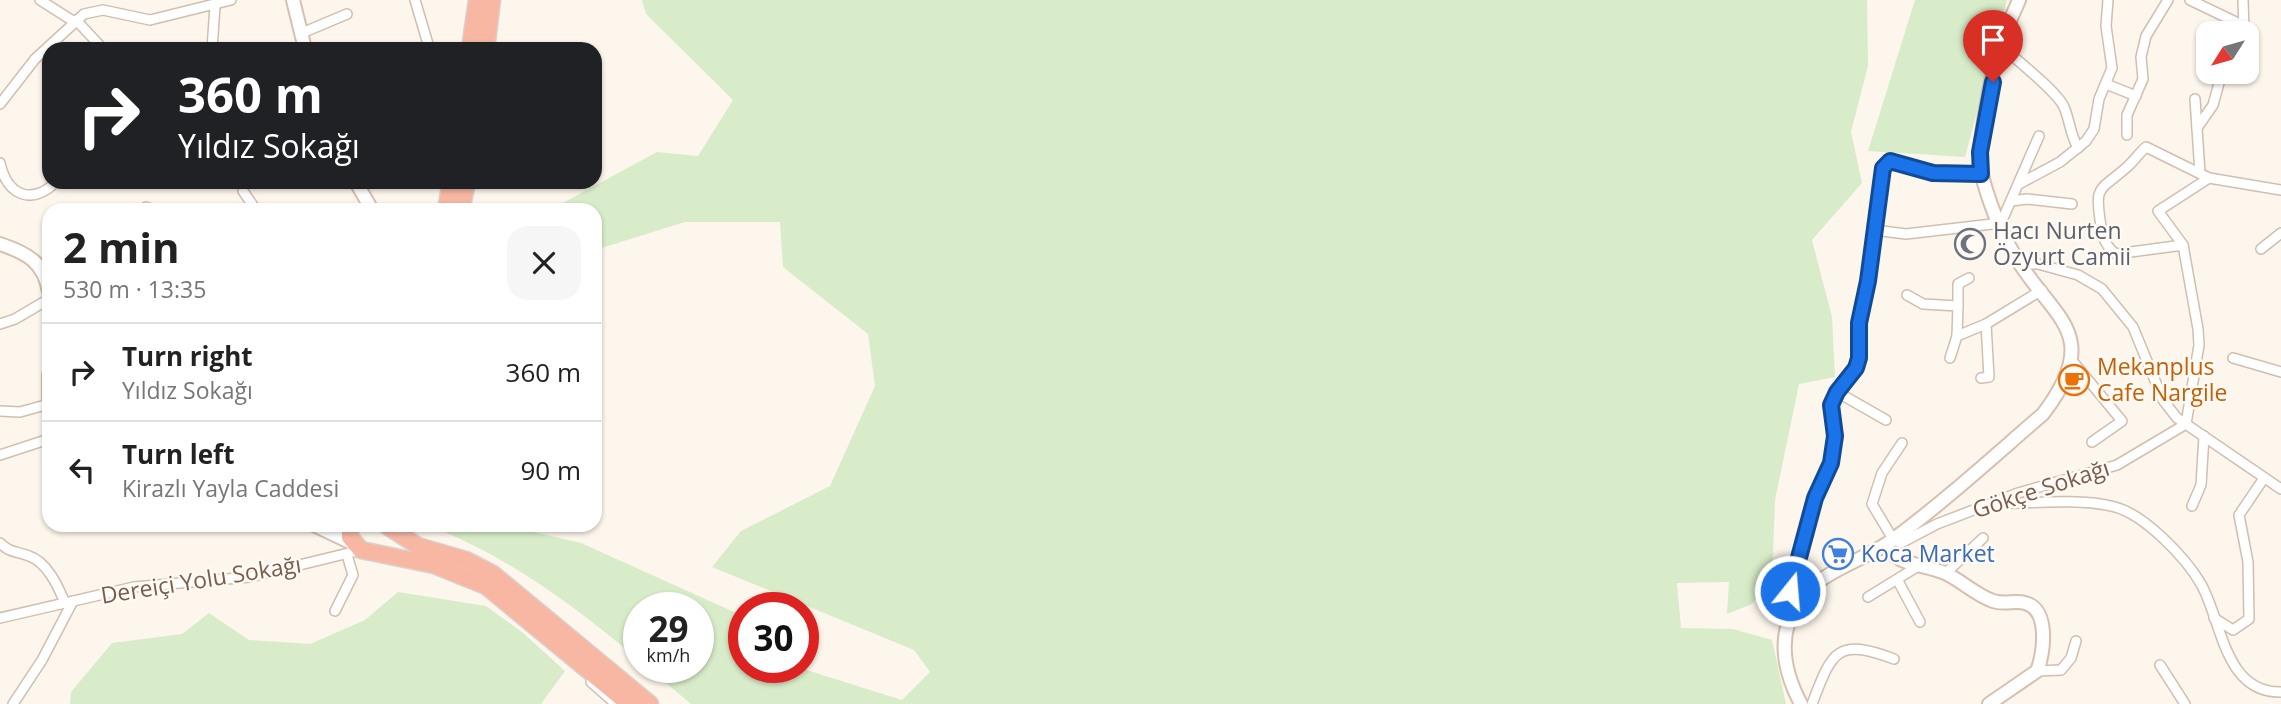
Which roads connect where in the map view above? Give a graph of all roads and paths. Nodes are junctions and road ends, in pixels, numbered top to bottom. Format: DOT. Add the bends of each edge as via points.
graph roads {
  1 [pos="40,0"];
  2 [pos="231,0"];
  3 [pos="293,0"];
  4 [pos="415,0"];
  5 [pos="477,0"];
  6 [pos="492,0"];
  7 [pos="2020,0"];
  8 [pos="2108,0"];
  9 [pos="2168,0"];
  10 [pos="2190,0"];
  11 [pos="2243,0"];
  12 [pos="105,5"];
  13 [pos="215,6"];
  14 [pos="347,14"];
  15 [pos="75,20"];
  16 [pos="2236,21"];
  17 [pos="2244,21"];
  18 [pos="302,33"];
  19 [pos="52,42"];
  20 [pos="96,42"];
  21 [pos="212,42"];
  22 [pos="304,42"];
  23 [pos="427,42"];
  24 [pos="471,42"];
  25 [pos="487,42"];
  26 [pos="2000,45"];
  27 [pos="42,52"];
  28 [pos="2106,84"];
  29 [pos="2219,84"];
  30 [pos="2136,96"];
  31 [pos="2195,99"];
  32 [pos="0,104"];
  33 [pos="2197,128"];
  34 [pos="2127,135"];
  35 [pos="2039,136"];
  36 [pos="2078,148"];
  37 [pos="0,163"];
  38 [pos="1981,174"];
  39 [pos="2204,176"];
  40 [pos="2019,184"];
  41 [pos="46,189"];
  42 [pos="2281,190"];
  43 [pos="243,191"];
  44 [pos="2011,201"];
  45 [pos="251,203"];
  46 [pos="2072,204"];
  47 [pos="2001,223"];
  48 [pos="1874,230"];
  49 [pos="2281,233"];
  50 [pos="0,244"];
  51 [pos="2183,245"];
  52 [pos="2261,249"];
  53 [pos="2021,264"];
  54 [pos="42,268"];
  55 [pos="1969,278"];
  56 [pos="2042,290"];
  57 [pos="1907,295"];
  58 [pos="42,303"];
  59 [pos="1958,306"];
  60 [pos="0,324"];
  61 [pos="1986,324"];
  62 [pos="1957,336"];
  63 [pos="1950,358"];
  64 [pos="2070,358"];
  65 [pos="2233,358"];
  66 [pos="2281,372"];
  67 [pos="1981,378"];
  68 [pos="1837,392"];
  69 [pos="42,406"];
  70 [pos="0,411"];
  71 [pos="1886,420"];
  72 [pos="2186,424"];
  73 [pos="2204,436"];
  74 [pos="42,441"];
  75 [pos="2092,442"];
  76 [pos="1902,443"];
  77 [pos="0,455"];
  78 [pos="2264,478"];
  79 [pos="2281,489"];
  80 [pos="1990,504"];
  81 [pos="2192,506"];
  82 [pos="327,532"];
  83 [pos="353,532"];
  84 [pos="387,532"];
  85 [pos="397,532"];
  86 [pos="1983,538"];
  87 [pos="0,542"];
  88 [pos="1889,542"];
  89 [pos="359,549"];
  90 [pos="1920,565"];
  91 [pos="1946,573"];
  92 [pos="1898,581"];
  93 [pos="1868,597"];
  94 [pos="1798,601"];
  95 [pos="69,602"];
  96 [pos="1769,607"];
  97 [pos="335,611"];
  98 [pos="0,618"];
  99 [pos="1790,618"];
  100 [pos="2214,618"];
  101 [pos="1920,622"];
  102 [pos="541,630"];
  103 [pos="2076,641"];
  104 [pos="1894,659"];
  105 [pos="2160,665"];
  106 [pos="2037,671"];
  107 [pos="2281,692"];
  108 [pos="13,704"];
  109 [pos="616,704"];
  110 [pos="629,704"];
  111 [pos="650,704"];
  112 [pos="1801,704"];
  113 [pos="1812,704"];
  114 [pos="1989,704"];
  115 [pos="2185,704"];
  1 -- 15 [label="street"];
  2 -- 13 [label="street"];
  3 -- 18 [label="main road"];
  4 -- 23 [label="street"];
  5 -- 24 [label="highway"];
  6 -- 25 [label="highway"];
  7 -- 26 [label="main road"];
  8 -- 28 [label="street" via="2106,26 2112,68"];
  9 -- 30 [label="street" via="2146,36 2141,57 2143,79"];
  10 -- 16 [label="street"];
  11 -- 17 [label="street"];
  12 -- 13 [label="street" via="150,20"];
  12 -- 15 [label="street"];
  13 -- 21 [label="street"];
  14 -- 18 [label="street"];
  15 -- 19 [label="street"];
  15 -- 20 [label="street"];
  18 -- 22 [label="main road"];
  26 -- 36 [label="street" via="2062,103"];
  26 -- 38 [label="main road" via="1980,152"];
  27 -- 32 [label="street"];
  28 -- 30 [label="street"];
  28 -- 36 [label="street" via="2094,129"];
  29 -- 33 [label="street" via="2213,105"];
  30 -- 34 [label="street" via="2127,115"];
  31 -- 33 [label="street"];
  33 -- 39 [label="street"];
  35 -- 40 [label="street"];
  36 -- 40 [label="street"];
  37 -- 41 [label="street" via="6,183 20,193 39,194"];
  38 -- 47 [label="main road"];
  38 -- 48 [label="street" via="1933,173 1886,162"];
  39 -- 42 [label="street"];
  39 -- 51 [label="street" via="2158,211"];
  39 -- 51 [label="street" via="2146,147 2106,182 2098,197 2103,236 2116,254"];
  40 -- 44 [label="street"];
  43 -- 45 [label="street"];
  44 -- 46 [label="street"];
  44 -- 47 [label="street"];
  47 -- 48 [label="street" via="1906,234"];
  47 -- 53 [label="main road"];
  48 -- 68 [label="street" via="1859,323 1859,358"];
  49 -- 52 [label="street"];
  50 -- 54 [label="main road" via="24,253"];
  51 -- 72 [label="street" via="2199,345"];
  53 -- 56 [label="main road"];
  53 -- 72 [label="street" via="2078,275 2102,289 2133,327 2164,400"];
  55 -- 59 [label="street" via="1958,284"];
  56 -- 61 [label="street"];
  56 -- 64 [label="main road" via="2064,320"];
  57 -- 59 [label="street" via="1923,304"];
  58 -- 60 [label="street"];
  59 -- 62 [label="street"];
  61 -- 62 [label="street"];
  61 -- 67 [label="street" via="1989,377"];
  62 -- 63 [label="street"];
  64 -- 75 [label="street" via="2122,421"];
  64 -- 88 [label="main road" via="2043,414"];
  65 -- 66 [label="street"];
  68 -- 71 [label="street"];
  68 -- 94 [label="street" via="1831,405 1835,436 1831,463 1815,498 1790,591"];
  69 -- 70 [label="street"];
  72 -- 73 [label="street"];
  72 -- 80 [label="street, Gökçe Sokağı" via="2118,465"];
  73 -- 78 [label="street"];
  73 -- 81 [label="street" via="2202,478"];
  74 -- 77 [label="street"];
  76 -- 88 [label="street" via="1882,473 1872,504"];
  78 -- 79 [label="street"];
  78 -- 100 [label="street" via="2239,515 2248,562 2249,619 2233,630"];
  80 -- 88 [label="street, Gökçe Sokağı" via="1937,524 1908,541"];
  80 -- 100 [label="street" via="2082,504 2124,511 2156,531 2198,579"];
  82 -- 89 [label="main road"];
  83 -- 89 [label="highway"];
  84 -- 89 [label="highway" via="387,537"];
  85 -- 111 [label="highway" via="418,546 466,560 493,574"];
  86 -- 91 [label="street"];
  87 -- 95 [label="street" via="8,551 37,560"];
  88 -- 90 [label="main road" via="1897,559"];
  88 -- 94 [label="main road" via="1851,562"];
  89 -- 95 [label="street, Dereiçi Yolu Sokağı" via="250,577 134,587"];
  89 -- 97 [label="street"];
  89 -- 102 [label="highway" via="461,573 486,586"];
  90 -- 91 [label="main road"];
  90 -- 92 [label="street"];
  91 -- 106 [label="main road" via="1995,602 2032,606 2041,620 2043,647"];
  92 -- 93 [label="street"];
  92 -- 101 [label="street"];
  94 -- 99 [label="main road"];
  95 -- 98 [label="street, Dereiçi Yolu Sokağı"];
  95 -- 108 [label="street" via="42,660"];
  96 -- 99 [label="street"];
  99 -- 112 [label="main road" via="1785,670"];
  100 -- 107 [label="street" via="2237,670 2255,686"];
  102 -- 109 [label="street"];
  102 -- 110 [label="highway"];
  103 -- 106 [label="street" via="2061,670"];
  104 -- 113 [label="street" via="1864,647 1838,654 1825,670"];
  105 -- 115 [label="street"];
  106 -- 114 [label="main road"];
}
